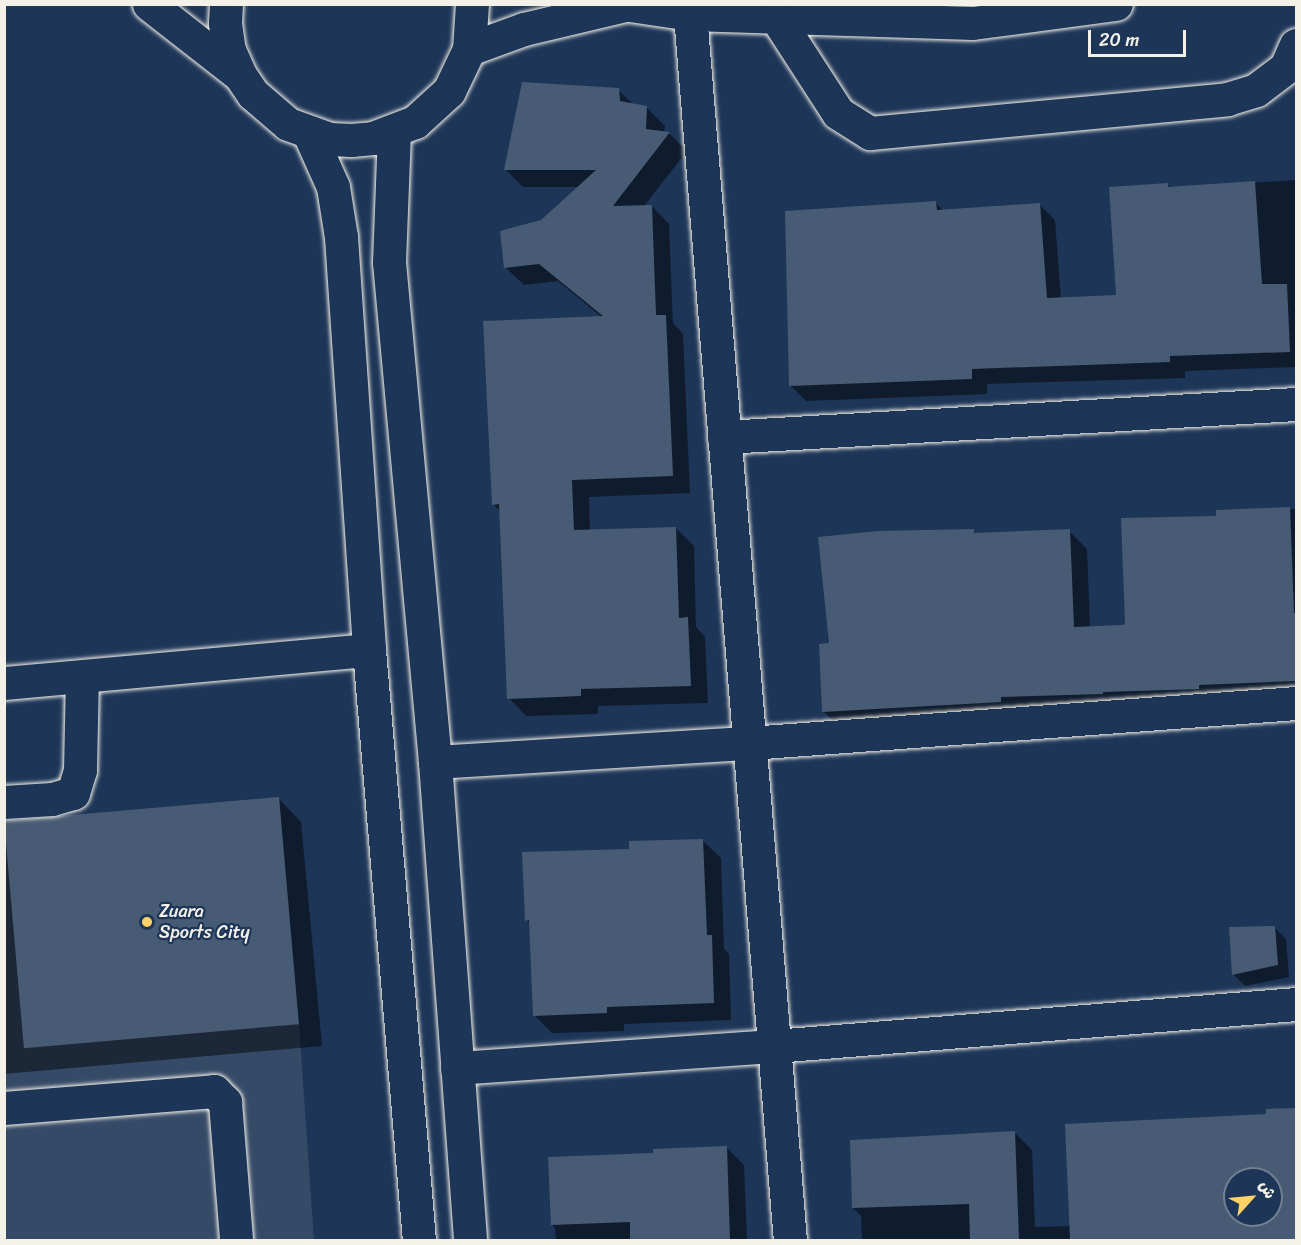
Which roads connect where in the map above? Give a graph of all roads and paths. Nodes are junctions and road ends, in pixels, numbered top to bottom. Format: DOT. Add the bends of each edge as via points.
graph roads {
  1 [pos="149,4"];
  2 [pos="226,4"];
  3 [pos="472,4"];
  4 [pos="1116,4"];
  5 [pos="624,5"];
  6 [pos="1108,5"];
  7 [pos="591,8"];
  8 [pos="851,12"];
  9 [pos="690,14"];
  10 [pos="776,17"];
  11 [pos="1296,45"];
  12 [pos="469,49"];
  13 [pos="240,75"];
  14 [pos="394,132"];
  15 [pos="309,133"];
  16 [pos="1296,404"];
  17 [pos="724,437"];
  18 [pos="369,650"];
  19 [pos="82,677"];
  20 [pos="4,683"];
  21 [pos="1296,703"];
  22 [pos="749,743"];
  23 [pos="435,762"];
  24 [pos="4,802"];
  25 [pos="1296,1004"];
  26 [pos="774,1046"];
  27 [pos="457,1068"];
  28 [pos="4,1108"];
  29 [pos="236,1240"];
  30 [pos="419,1240"];
  31 [pos="470,1240"];
  32 [pos="790,1240"];
  1 -- 13 [label="street"];
  2 -- 13 [label="street" via="229,50"];
  3 -- 12 [label="street"];
  4 -- 6 [label="street"];
  5 -- 7 [label="street"];
  5 -- 9 [label="street"];
  6 -- 8 [label="street" via="973,23"];
  7 -- 12 [label="street"];
  8 -- 10 [label="street"];
  9 -- 10 [label="street"];
  9 -- 17 [label="street"];
  10 -- 11 [label="street" via="838,113 870,133 1227,99 1256,90 1286,67"];
  12 -- 14 [label="street" via="449,91 415,122"];
  13 -- 15 [label="street" via="269,110"];
  14 -- 15 [label="street" via="351,140"];
  14 -- 23 [label="street" via="389,262"];
  15 -- 18 [label="street" via="333,187 341,237"];
  16 -- 17 [label="street"];
  17 -- 22 [label="street"];
  18 -- 19 [label="street"];
  18 -- 30 [label="street"];
  19 -- 20 [label="street"];
  19 -- 24 [label="street" via="80,770 73,793 52,799"];
  21 -- 22 [label="street"];
  22 -- 23 [label="street"];
  22 -- 26 [label="street"];
  23 -- 27 [label="street"];
  25 -- 26 [label="street"];
  26 -- 27 [label="street"];
  26 -- 32 [label="street"];
  27 -- 31 [label="street"];
  28 -- 29 [label="street" via="214,1092 225,1102"];
}
